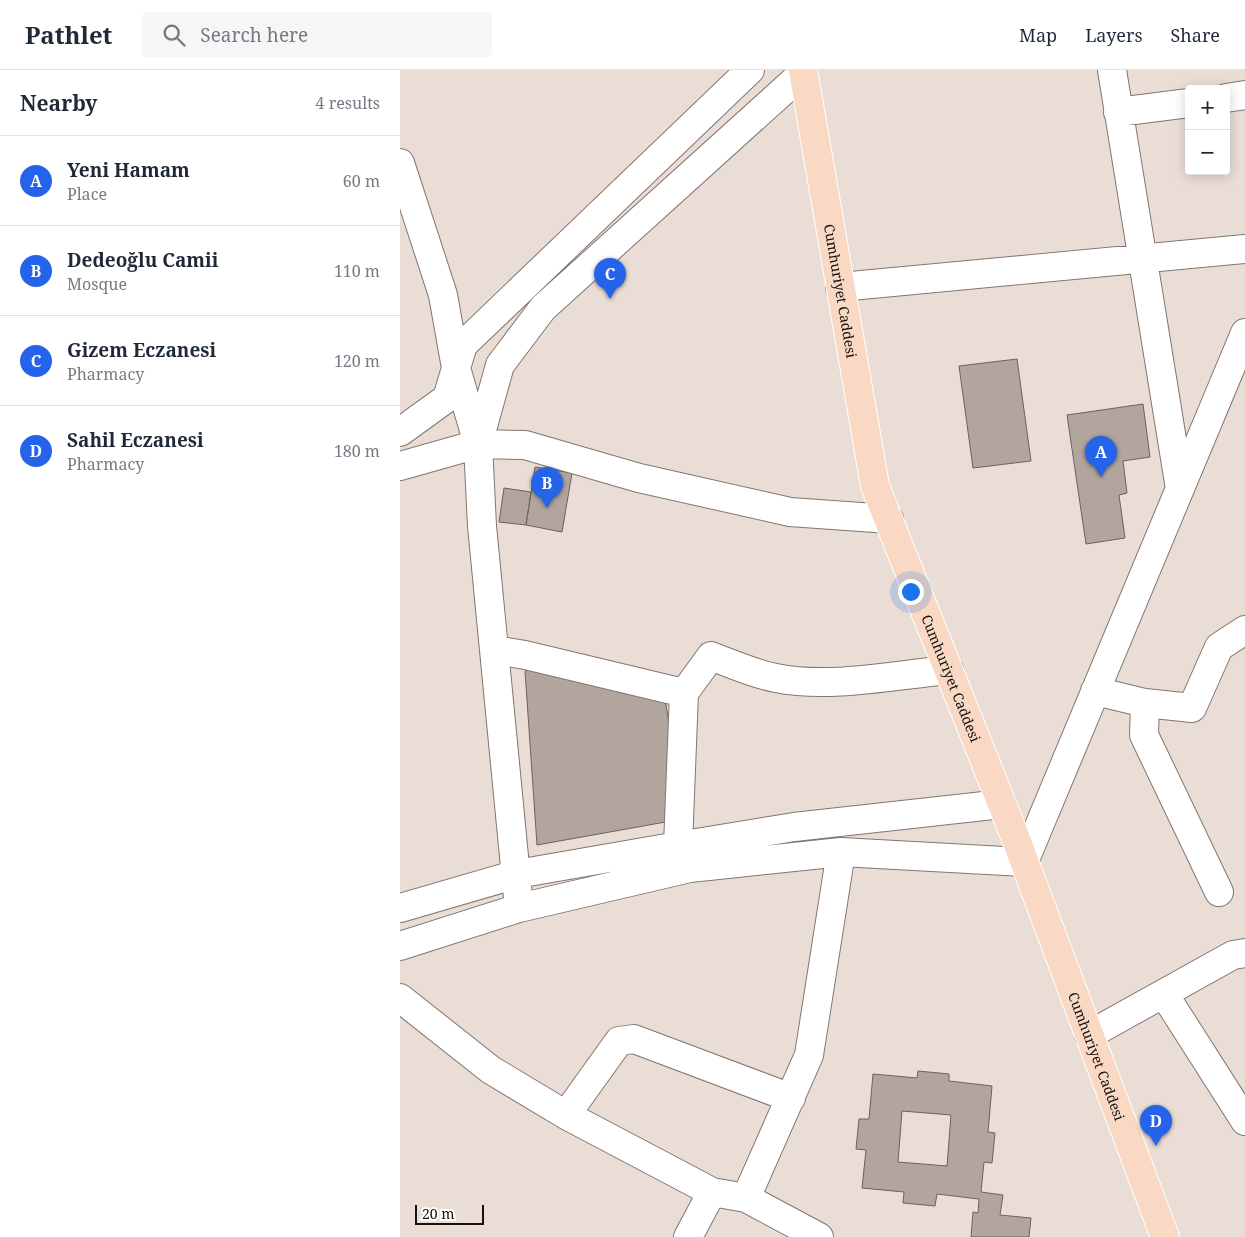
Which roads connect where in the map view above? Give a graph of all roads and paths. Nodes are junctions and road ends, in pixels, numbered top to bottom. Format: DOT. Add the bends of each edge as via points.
graph roads {
  1 [pos="750,70"];
  2 [pos="1112,70"];
  3 [pos="803,72"];
  4 [pos="1245,95"];
  5 [pos="1230,97"];
  6 [pos="1185,104"];
  7 [pos="1118,112"];
  8 [pos="400,163"];
  9 [pos="407,207"];
  10 [pos="1245,249"];
  11 [pos="1142,258"];
  12 [pos="840,287"];
  13 [pos="1245,333"];
  14 [pos="456,368"];
  15 [pos="1233,389"];
  16 [pos="400,432"];
  17 [pos="478,444"];
  18 [pos="400,466"];
  19 [pos="1180,489"];
  20 [pos="889,520"];
  21 [pos="1245,630"];
  22 [pos="495,650"];
  23 [pos="948,670"];
  24 [pos="1095,691"];
  25 [pos="684,693"];
  26 [pos="1145,702"];
  27 [pos="1002,804"];
  28 [pos="678,846"];
  29 [pos="841,852"];
  30 [pos="1024,862"];
  31 [pos="517,874"];
  32 [pos="1219,892"];
  33 [pos="400,908"];
  34 [pos="519,908"];
  35 [pos="400,946"];
  36 [pos="1245,953"];
  37 [pos="1164,994"];
  38 [pos="400,998"];
  39 [pos="1089,1035"];
  40 [pos="792,1098"];
  41 [pos="566,1115"];
  42 [pos="1245,1121"];
  43 [pos="712,1192"];
  44 [pos="746,1198"];
  45 [pos="688,1237"];
  46 [pos="819,1237"];
  47 [pos="1164,1237"];
  1 -- 14 [label="street" via="463,344"];
  2 -- 7 [label="street"];
  3 -- 12 [label="main road, Cumhuriyet Caddesi"];
  3 -- 17 [label="street" via="543,308 500,365"];
  4 -- 5 [label="street"];
  6 -- 7 [label="street"];
  7 -- 11 [label="street"];
  8 -- 9 [label="street"];
  9 -- 14 [label="street" via="443,295"];
  10 -- 11 [label="street"];
  11 -- 12 [label="street"];
  11 -- 19 [label="street"];
  12 -- 20 [label="main road, Cumhuriyet Caddesi" via="875,486"];
  13 -- 15 [label="street"];
  14 -- 16 [label="street" via="447,398"];
  14 -- 17 [label="street"];
  15 -- 19 [label="street"];
  17 -- 18 [label="street"];
  17 -- 20 [label="street" via="524,445 639,478 790,512"];
  17 -- 22 [label="street" via="482,526"];
  19 -- 24 [label="street"];
  20 -- 23 [label="main road, Cumhuriyet Caddesi"];
  21 -- 26 [label="street" via="1219,647 1192,708"];
  22 -- 25 [label="street"];
  22 -- 31 [label="street"];
  23 -- 25 [label="street" via="821,682 799,681 775,678 710,656"];
  23 -- 27 [label="main road, Cumhuriyet Caddesi"];
  24 -- 26 [label="street"];
  24 -- 30 [label="street"];
  25 -- 28 [label="street"];
  26 -- 32 [label="street" via="1144,735"];
  27 -- 28 [label="street" via="794,827"];
  27 -- 30 [label="main road, Cumhuriyet Caddesi"];
  28 -- 31 [label="street"];
  29 -- 30 [label="street"];
  29 -- 34 [label="street" via="690,868"];
  29 -- 40 [label="street" via="809,1055"];
  30 -- 39 [label="main road, Cumhuriyet Caddesi"];
  31 -- 33 [label="street"];
  31 -- 34 [label="street"];
  34 -- 35 [label="street"];
  36 -- 37 [label="street" via="1233,956"];
  37 -- 39 [label="street"];
  37 -- 42 [label="street"];
  38 -- 41 [label="street" via="491,1070"];
  39 -- 47 [label="main road, Cumhuriyet Caddesi"];
  40 -- 41 [label="street" via="634,1038 619,1041"];
  40 -- 44 [label="street"];
  41 -- 43 [label="street"];
  43 -- 44 [label="street"];
  43 -- 45 [label="street"];
  44 -- 46 [label="street"];
}
